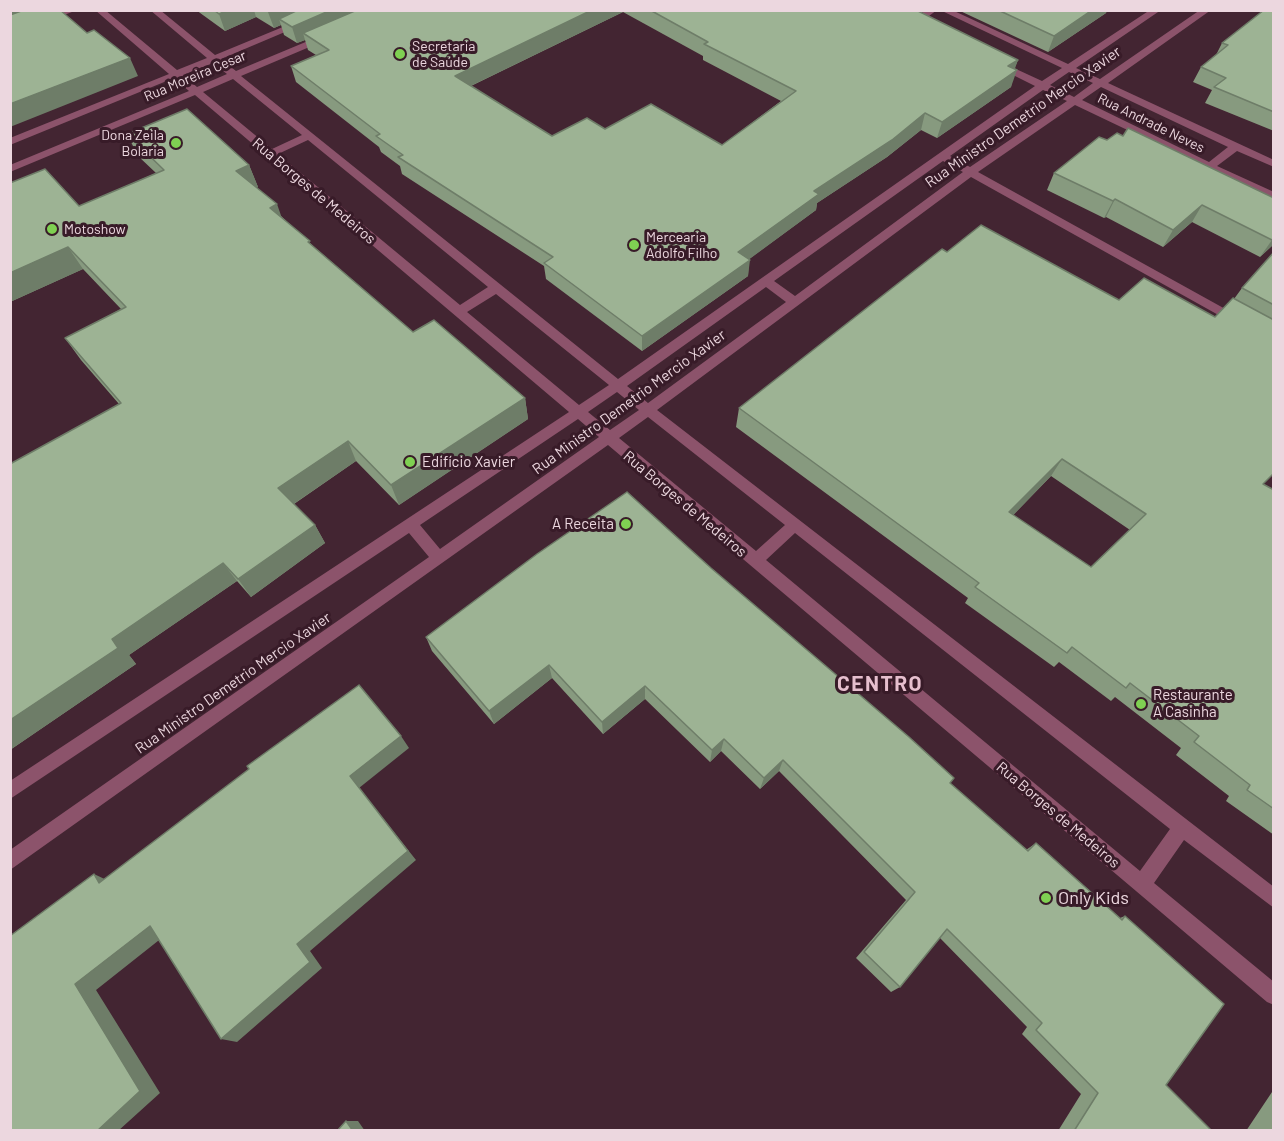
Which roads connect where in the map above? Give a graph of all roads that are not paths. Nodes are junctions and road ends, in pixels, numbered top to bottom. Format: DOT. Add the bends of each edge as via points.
graph roads {
  1 [pos="73,10"];
  2 [pos="99,10"];
  3 [pos="154,10"];
  4 [pos="333,10"];
  5 [pos="933,10"];
  6 [pos="944,10"];
  7 [pos="1157,10"];
  8 [pos="1207,10"];
  9 [pos="924,28"];
  10 [pos="338,32"];
  11 [pos="10,33"];
  12 [pos="212,58"];
  13 [pos="989,60"];
  14 [pos="1071,68"];
  15 [pos="175,74"];
  16 [pos="233,75"];
  17 [pos="1100,83"];
  18 [pos="1043,85"];
  19 [pos="195,91"];
  20 [pos="1075,101"];
  21 [pos="308,136"];
  22 [pos="10,142"];
  23 [pos="1236,146"];
  24 [pos="269,154"];
  25 [pos="942,156"];
  26 [pos="1274,164"];
  27 [pos="1210,166"];
  28 [pos="10,169"];
  29 [pos="969,173"];
  30 [pos="1274,197"];
  31 [pos="765,280"];
  32 [pos="496,288"];
  33 [pos="794,301"];
  34 [pos="458,312"];
  35 [pos="1274,342"];
  36 [pos="617,386"];
  37 [pos="648,410"];
  38 [pos="577,412"];
  39 [pos="608,439"];
  40 [pos="410,524"];
  41 [pos="795,525"];
  42 [pos="439,558"];
  43 [pos="755,561"];
  44 [pos="10,791"];
  45 [pos="1182,827"];
  46 [pos="10,861"];
  47 [pos="1142,885"];
  48 [pos="1274,899"];
  49 [pos="1274,995"];
  1 -- 11 [label="street"];
  2 -- 15 [label="street, Rua Borges de Medeiros"];
  3 -- 12 [label="street"];
  4 -- 12 [label="street, Rua Moreira Cesar"];
  5 -- 9 [label="street" via="909,21"];
  6 -- 14 [label="street, Rua Andrade Neves"];
  7 -- 14 [label="street, Rua Ministro Demetrio Mercio Xavier"];
  8 -- 17 [label="street, Rua Ministro Demetrio Mercio Xavier"];
  10 -- 16 [label="street, Rua Moreira Cesar"];
  12 -- 15 [label="street, Rua Moreira Cesar"];
  12 -- 16 [label="street"];
  13 -- 18 [label="street, Rua Andrade Neves"];
  14 -- 17 [label="street, Rua Andrade Neves"];
  14 -- 18 [label="street, Rua Ministro Demetrio Mercio Xavier"];
  15 -- 19 [label="street, Rua Borges de Medeiros"];
  15 -- 22 [label="street, Rua Moreira Cesar"];
  16 -- 19 [label="street, Rua Moreira Cesar"];
  16 -- 21 [label="street"];
  17 -- 20 [label="street, Rua Ministro Demetrio Mercio Xavier"];
  17 -- 23 [label="street, Rua Andrade Neves"];
  18 -- 20 [label="street, Rua Andrade Neves"];
  18 -- 25 [label="street, Rua Ministro Demetrio Mercio Xavier"];
  19 -- 24 [label="street, Rua Borges de Medeiros"];
  19 -- 28 [label="street, Rua Moreira Cesar"];
  20 -- 27 [label="street, Rua Andrade Neves"];
  20 -- 29 [label="street, Rua Ministro Demetrio Mercio Xavier"];
  21 -- 24 [label="street"];
  21 -- 32 [label="street"];
  23 -- 26 [label="street, Rua Andrade Neves"];
  23 -- 27 [label="street"];
  24 -- 34 [label="street, Rua Borges de Medeiros"];
  25 -- 29 [label="street"];
  25 -- 31 [label="street, Rua Ministro Demetrio Mercio Xavier"];
  27 -- 30 [label="street, Rua Andrade Neves"];
  29 -- 33 [label="street, Rua Ministro Demetrio Mercio Xavier"];
  29 -- 35 [label="street"];
  31 -- 33 [label="street"];
  31 -- 36 [label="street, Rua Ministro Demetrio Mercio Xavier"];
  32 -- 34 [label="street"];
  32 -- 36 [label="street"];
  33 -- 37 [label="street, Rua Ministro Demetrio Mercio Xavier"];
  34 -- 38 [label="street, Rua Borges de Medeiros"];
  36 -- 37 [label="street"];
  36 -- 38 [label="street, Rua Ministro Demetrio Mercio Xavier"];
  37 -- 39 [label="street, Rua Ministro Demetrio Mercio Xavier"];
  37 -- 41 [label="street"];
  38 -- 39 [label="street, Rua Borges de Medeiros"];
  38 -- 40 [label="street, Rua Ministro Demetrio Mercio Xavier"];
  39 -- 42 [label="street, Rua Ministro Demetrio Mercio Xavier"];
  39 -- 43 [label="street, Rua Borges de Medeiros"];
  40 -- 42 [label="street"];
  40 -- 44 [label="street, Rua Ministro Demetrio Mercio Xavier"];
  41 -- 43 [label="street"];
  41 -- 45 [label="street"];
  42 -- 46 [label="street, Rua Ministro Demetrio Mercio Xavier"];
  43 -- 47 [label="street, Rua Borges de Medeiros"];
  45 -- 47 [label="street"];
  45 -- 48 [label="street"];
  47 -- 49 [label="street, Rua Borges de Medeiros"];
}
